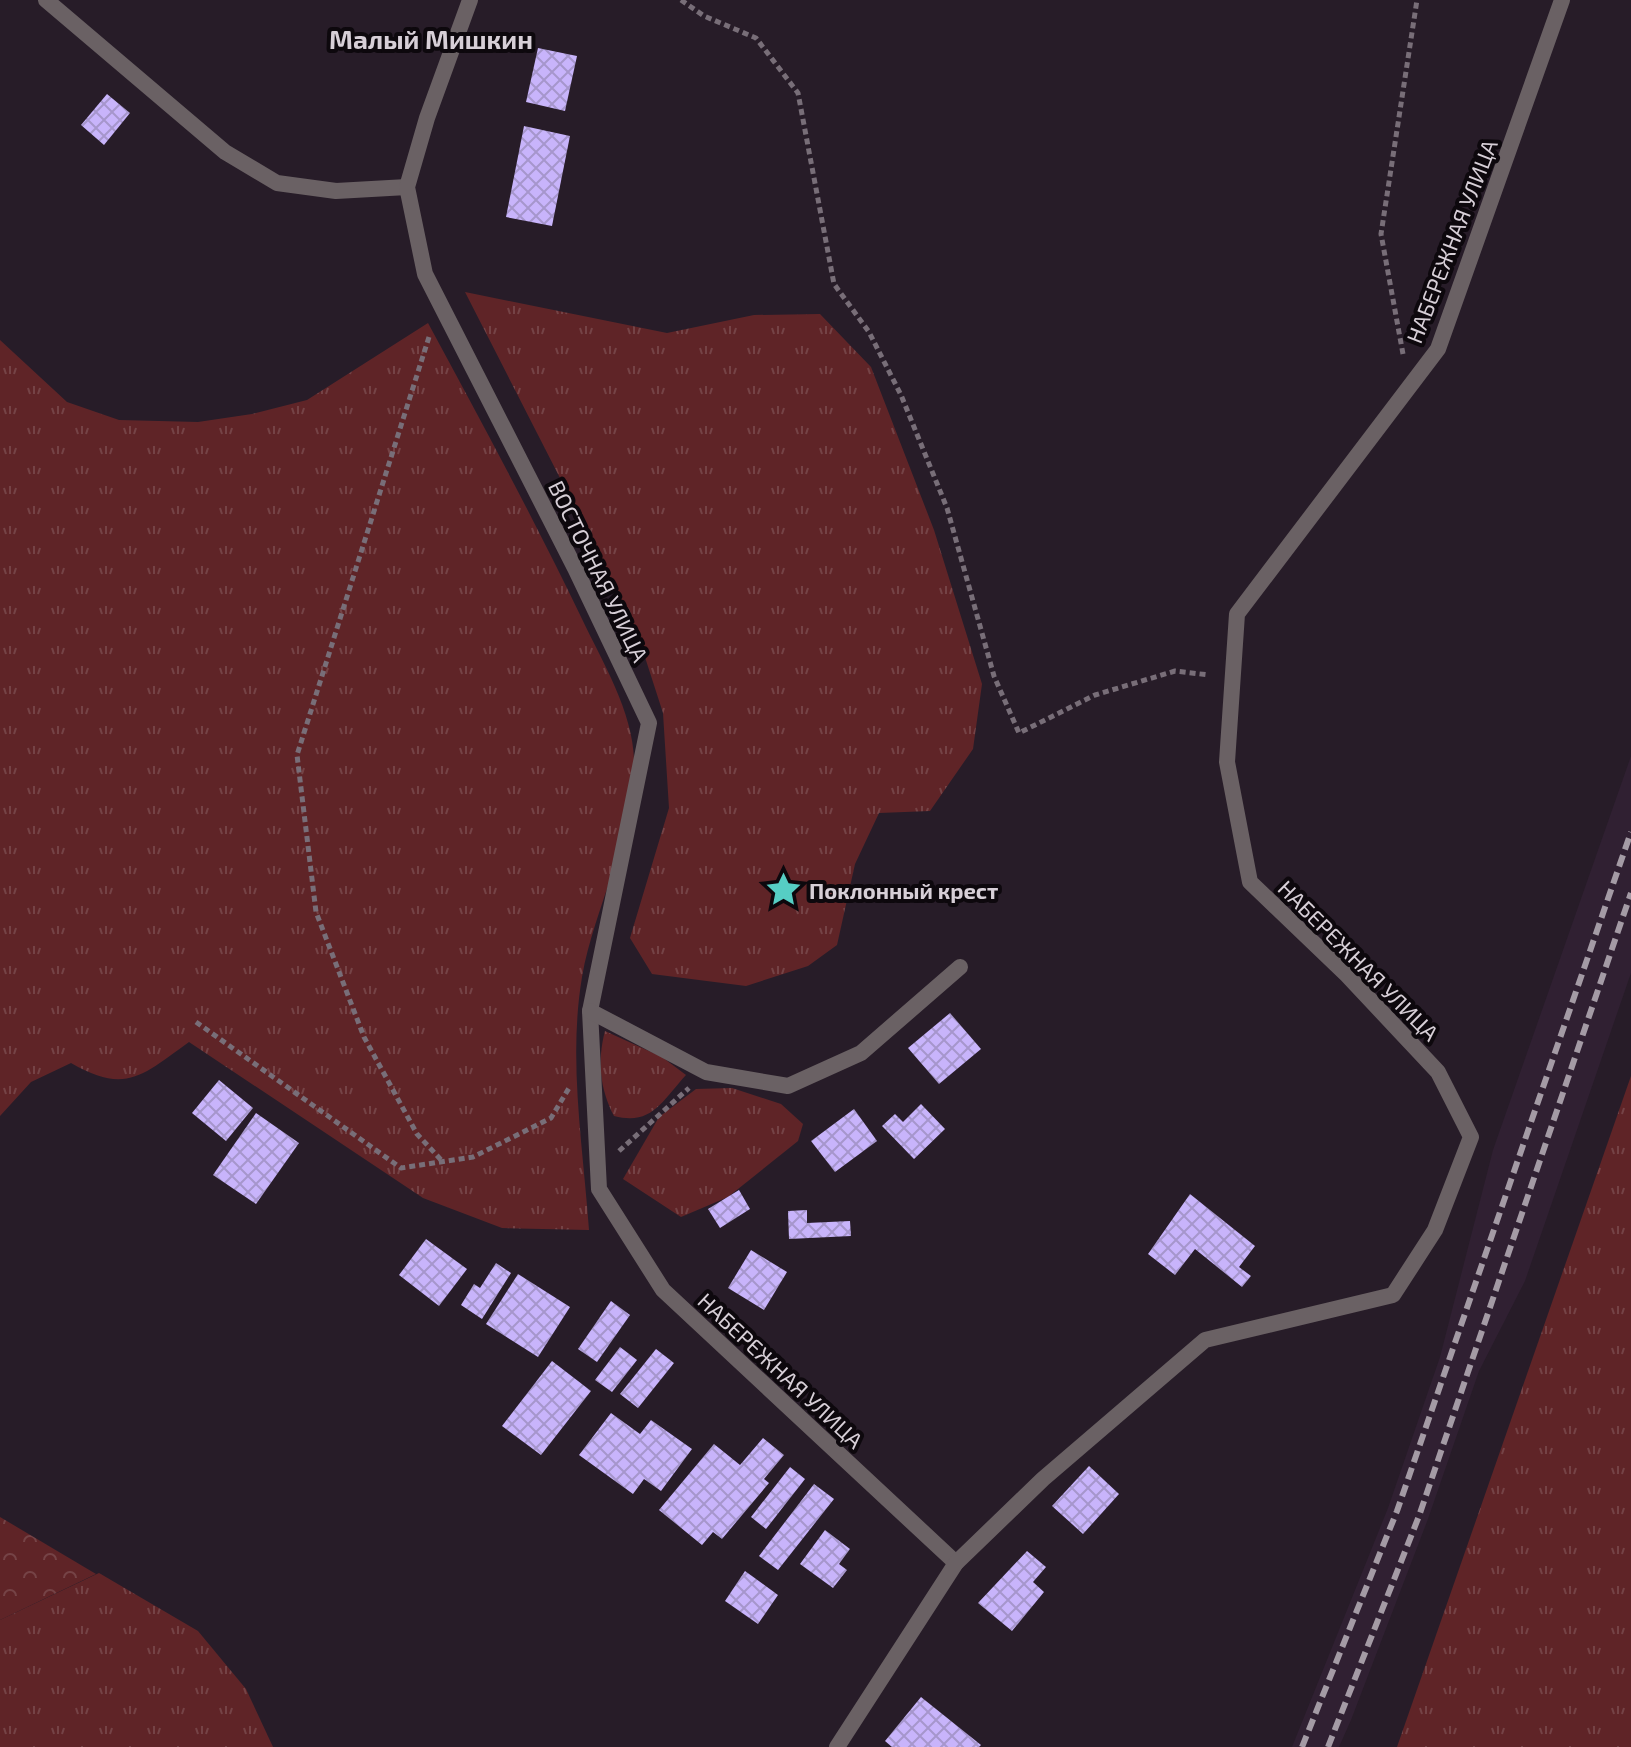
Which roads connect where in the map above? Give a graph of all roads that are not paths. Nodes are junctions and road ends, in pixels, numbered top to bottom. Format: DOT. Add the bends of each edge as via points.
graph roads {
  1 [pos="46,0"];
  2 [pos="470,0"];
  3 [pos="1562,0"];
  4 [pos="407,187"];
  5 [pos="960,967"];
  6 [pos="590,1011"];
  7 [pos="599,1189"];
  8 [pos="956,1563"];
  9 [pos="837,1747"];
  1 -- 4 [label="street" via="225,152 277,183 336,191"];
  2 -- 4 [label="street, ВОСТОЧНАЯ УЛИЦА"];
  3 -- 8 [label="street, НАБЕРЕЖНАЯ УЛИЦА" via="1438,349 1237,614 1227,762 1250,882 1438,1072 1471,1137 1435,1230 1393,1295 1205,1340 1043,1479"];
  4 -- 6 [label="street, ВОСТОЧНАЯ УЛИЦА" via="425,274 649,723"];
  5 -- 6 [label="street" via="861,1053 788,1086 706,1072"];
  6 -- 7 [label="street, ВОСТОЧНАЯ УЛИЦА"];
  7 -- 8 [label="street, НАБЕРЕЖНАЯ УЛИЦА" via="663,1290"];
  8 -- 9 [label="street, НАБЕРЕЖНАЯ УЛИЦА"];
}
